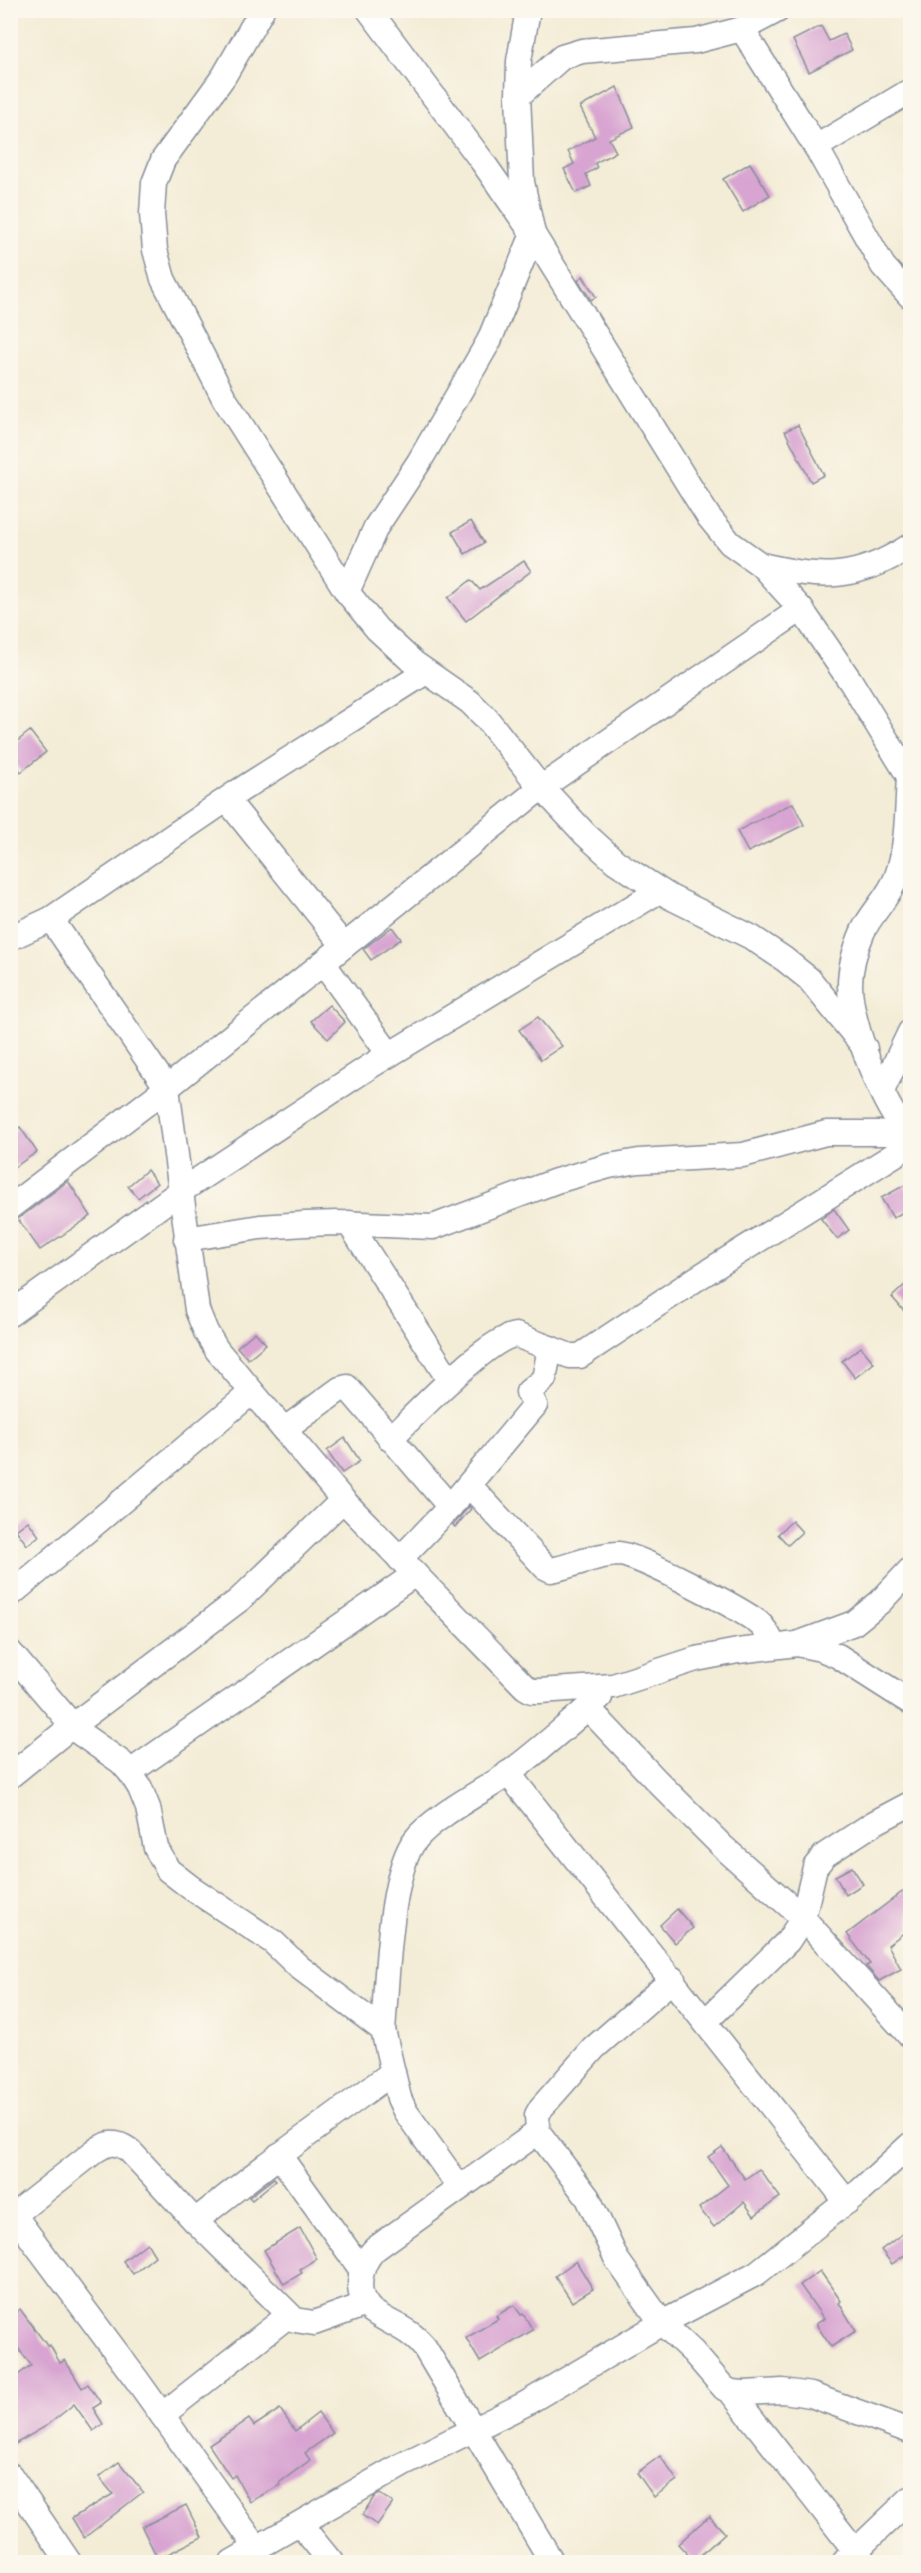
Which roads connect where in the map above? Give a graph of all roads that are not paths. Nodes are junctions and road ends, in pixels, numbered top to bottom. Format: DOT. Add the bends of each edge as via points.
graph roads {
  1 [pos="262,10"];
  2 [pos="369,10"];
  3 [pos="528,10"];
  4 [pos="778,10"];
  5 [pos="742,29"];
  6 [pos="910,91"];
  7 [pos="518,96"];
  8 [pos="816,147"];
  9 [pos="532,234"];
  10 [pos="910,296"];
  11 [pos="910,546"];
  12 [pos="761,565"];
  13 [pos="347,592"];
  14 [pos="801,609"];
  15 [pos="426,672"];
  16 [pos="910,777"];
  17 [pos="542,787"];
  18 [pos="227,800"];
  19 [pos="659,891"];
  20 [pos="51,919"];
  21 [pos="10,938"];
  22 [pos="344,946"];
  23 [pos="322,963"];
  24 [pos="910,1032"];
  25 [pos="865,1048"];
  26 [pos="389,1054"];
  27 [pos="167,1088"];
  28 [pos="882,1091"];
  29 [pos="909,1138"];
  30 [pos="181,1191"];
  31 [pos="10,1207"];
  32 [pos="349,1223"];
  33 [pos="186,1239"];
  34 [pos="10,1314"];
  35 [pos="550,1348"];
  36 [pos="450,1381"];
  37 [pos="252,1392"];
  38 [pos="284,1430"];
  39 [pos="390,1439"];
  40 [pos="469,1485"];
  41 [pos="343,1500"];
  42 [pos="450,1507"];
  43 [pos="407,1566"];
  44 [pos="910,1570"];
  45 [pos="10,1595"];
  46 [pos="785,1645"];
  47 [pos="10,1652"];
  48 [pos="613,1686"];
  49 [pos="910,1702"];
  50 [pos="588,1708"];
  51 [pos="72,1726"];
  52 [pos="130,1772"];
  53 [pos="508,1773"];
  54 [pos="10,1776"];
  55 [pos="910,1804"];
  56 [pos="802,1918"];
  57 [pos="673,1979"];
  58 [pos="706,2021"];
  59 [pos="383,2030"];
  60 [pos="910,2036"];
  61 [pos="393,2072"];
  62 [pos="538,2132"];
  63 [pos="910,2145"];
  64 [pos="279,2155"];
  65 [pos="460,2188"];
  66 [pos="847,2202"];
  67 [pos="12,2217"];
  68 [pos="195,2222"];
  69 [pos="361,2269"];
  70 [pos="366,2304"];
  71 [pos="289,2315"];
  72 [pos="662,2323"];
  73 [pos="731,2392"];
  74 [pos="162,2415"];
  75 [pos="474,2430"];
  76 [pos="910,2431"];
  77 [pos="10,2475"];
  78 [pos="910,2499"];
  79 [pos="300,2524"];
  80 [pos="257,2548"];
  81 [pos="854,2559"];
  82 [pos="69,2562"];
  83 [pos="231,2562"];
  84 [pos="331,2562"];
  85 [pos="552,2562"];
  1 -- 13 [label="street" via="224,76 163,160 154,183 155,249 163,279 224,398"];
  2 -- 9 [label="street"];
  3 -- 7 [label="street" via="519,61"];
  4 -- 5 [label="street"];
  5 -- 7 [label="street" via="696,41 582,51 562,57"];
  5 -- 8 [label="street"];
  6 -- 8 [label="street"];
  7 -- 9 [label="street" via="522,182"];
  8 -- 10 [label="street" via="883,266"];
  9 -- 12 [label="street" via="708,516 730,543"];
  9 -- 13 [label="street" via="489,341 419,462 376,527"];
  11 -- 12 [label="street" via="852,574 804,575"];
  12 -- 14 [label="street"];
  13 -- 15 [label="street" via="377,629"];
  14 -- 16 [label="street"];
  14 -- 17 [label="street"];
  15 -- 17 [label="street" via="486,718"];
  15 -- 18 [label="street"];
  16 -- 25 [label="street" via="896,879 863,931 852,964 850,985 855,1020"];
  17 -- 19 [label="street" via="616,862"];
  17 -- 22 [label="street"];
  18 -- 20 [label="street"];
  18 -- 22 [label="street"];
  19 -- 25 [label="street" via="751,937 784,959 809,979"];
  19 -- 26 [label="street"];
  20 -- 21 [label="street"];
  20 -- 27 [label="street"];
  22 -- 23 [label="street"];
  23 -- 26 [label="street"];
  23 -- 27 [label="street"];
  24 -- 28 [label="street"];
  25 -- 28 [label="street"];
  26 -- 30 [label="street"];
  27 -- 30 [label="street"];
  27 -- 31 [label="street"];
  28 -- 29 [label="street"];
  29 -- 32 [label="street" via="826,1133 743,1155 639,1161 556,1181 434,1227"];
  29 -- 35 [label="street" via="580,1356"];
  30 -- 33 [label="street"];
  30 -- 34 [label="street"];
  32 -- 33 [label="street" via="260,1227"];
  32 -- 36 [label="street"];
  33 -- 37 [label="street" via="197,1310 206,1332"];
  35 -- 36 [label="street" via="510,1336"];
  35 -- 40 [label="street" via="544,1379 528,1392 535,1405"];
  36 -- 39 [label="street"];
  37 -- 38 [label="street"];
  37 -- 45 [label="street"];
  38 -- 39 [label="street" via="344,1386"];
  38 -- 41 [label="street"];
  39 -- 42 [label="street"];
  40 -- 42 [label="street"];
  40 -- 46 [label="street" via="545,1567 551,1570 611,1555 626,1556 680,1579 753,1619"];
  41 -- 43 [label="street"];
  41 -- 51 [label="street" via="239,1600"];
  42 -- 43 [label="street"];
  43 -- 48 [label="street" via="532,1691"];
  43 -- 52 [label="street"];
  44 -- 46 [label="street" via="854,1623"];
  46 -- 48 [label="street" via="696,1659"];
  46 -- 49 [label="street" via="821,1649 838,1656"];
  47 -- 51 [label="street"];
  48 -- 50 [label="street"];
  50 -- 53 [label="street"];
  50 -- 56 [label="street" via="715,1839"];
  51 -- 52 [label="street"];
  51 -- 54 [label="street"];
  52 -- 59 [label="street" via="148,1808 156,1848 168,1870 273,1942 299,1967"];
  53 -- 57 [label="street"];
  53 -- 59 [label="street" via="430,1826 416,1839 403,1862 395,1899"];
  55 -- 56 [label="street" via="825,1855 816,1867"];
  56 -- 58 [label="street" via="788,1941"];
  56 -- 60 [label="street"];
  57 -- 58 [label="street"];
  57 -- 62 [label="street" via="594,2049 541,2108 537,2115"];
  58 -- 66 [label="street"];
  59 -- 61 [label="street"];
  61 -- 64 [label="street"];
  61 -- 65 [label="street" via="405,2111"];
  62 -- 65 [label="street"];
  62 -- 72 [label="street" via="588,2198 608,2247"];
  63 -- 66 [label="street"];
  64 -- 68 [label="street"];
  64 -- 69 [label="street"];
  65 -- 69 [label="street" via="375,2249"];
  66 -- 72 [label="street" via="757,2273"];
  67 -- 68 [label="street" via="95,2151 107,2143 119,2143"];
  67 -- 74 [label="street"];
  68 -- 71 [label="street"];
  69 -- 70 [label="street"];
  70 -- 71 [label="street" via="314,2323 304,2323"];
  70 -- 75 [label="street" via="417,2339"];
  71 -- 74 [label="street"];
  72 -- 73 [label="street"];
  72 -- 75 [label="street"];
  73 -- 76 [label="street" via="812,2395"];
  73 -- 81 [label="street"];
  74 -- 80 [label="street"];
  75 -- 79 [label="street"];
  75 -- 85 [label="street"];
  77 -- 82 [label="street"];
  78 -- 81 [label="street"];
  79 -- 80 [label="street"];
  79 -- 84 [label="street"];
  80 -- 83 [label="street"];
}
